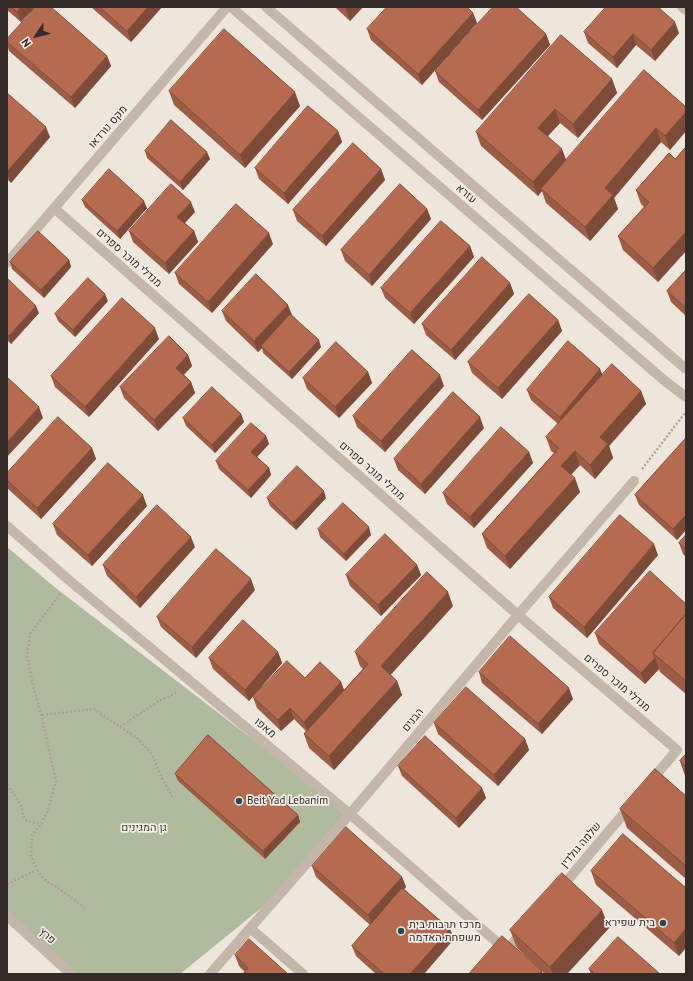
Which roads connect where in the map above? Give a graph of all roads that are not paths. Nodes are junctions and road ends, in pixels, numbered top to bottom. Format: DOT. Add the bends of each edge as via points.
graph roads {
  1 [pos="227,7"];
  2 [pos="231,7"];
  3 [pos="266,7"];
  4 [pos="682,7"];
  5 [pos="686,10"];
  6 [pos="54,208"];
  7 [pos="7,262"];
  8 [pos="686,369"];
  9 [pos="686,397"];
  10 [pos="634,481"];
  11 [pos="7,526"];
  12 [pos="518,615"];
  13 [pos="646,787"];
  14 [pos="636,799"];
  15 [pos="350,814"];
  16 [pos="553,896"];
  17 [pos="7,916"];
  18 [pos="527,927"];
  19 [pos="250,928"];
  20 [pos="507,951"];
  21 [pos="71,974"];
  22 [pos="210,974"];
  23 [pos="303,974"];
  24 [pos="487,974"];
  1 -- 6 [label="street, מקס נורדאו"];
  2 -- 9 [label="street, עזרא"];
  3 -- 8 [label="street, עזרא"];
  4 -- 5 [label="street"];
  6 -- 7 [label="street, מקס נורדאו"];
  6 -- 12 [label="street, מנדלי מוכר ספרים"];
  10 -- 12 [label="street, הבנים"];
  11 -- 15 [label="street, מאפו"];
  12 -- 13 [label="street, מנדלי מוכר ספרים" via="678,750"];
  12 -- 15 [label="street, הבנים"];
  14 -- 16 [label="street, שלמה גולדין"];
  15 -- 19 [label="street, הבנים"];
  15 -- 20 [label="street, מאפו"];
  17 -- 21 [label="street, פרץ"];
  18 -- 20 [label="street"];
  19 -- 22 [label="street, הבנים"];
  19 -- 23 [label="street"];
  20 -- 24 [label="street"];
}
